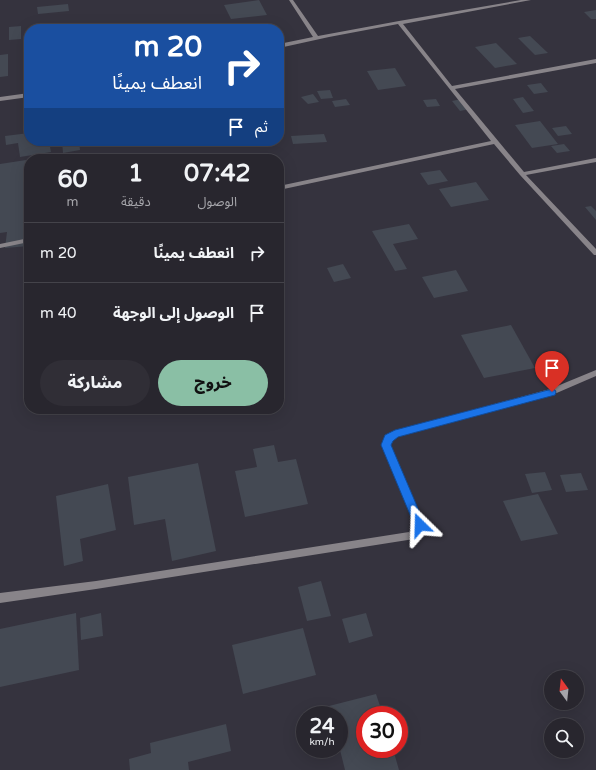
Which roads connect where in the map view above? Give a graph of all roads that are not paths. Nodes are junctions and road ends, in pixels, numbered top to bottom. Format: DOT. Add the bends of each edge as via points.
graph roads {
  1 [pos="291,0"];
  2 [pos="529,0"];
  3 [pos="398,22"];
  4 [pos="316,37"];
  5 [pos="284,45"];
  6 [pos="596,62"];
  7 [pos="451,88"];
  8 [pos="24,95"];
  9 [pos="0,99"];
  10 [pos="495,142"];
  11 [pos="596,160"];
  12 [pos="522,174"];
  13 [pos="284,187"];
  14 [pos="24,241"];
  15 [pos="0,246"];
  16 [pos="596,253"];
  17 [pos="596,373"];
  18 [pos="0,598"];
  1 -- 4 [label="street"];
  2 -- 3 [label="street"];
  3 -- 4 [label="street"];
  3 -- 7 [label="street"];
  4 -- 5 [label="street"];
  6 -- 7 [label="street"];
  7 -- 10 [label="street"];
  8 -- 9 [label="street"];
  10 -- 12 [label="street"];
  10 -- 13 [label="street"];
  11 -- 12 [label="street"];
  12 -- 16 [label="street"];
  14 -- 15 [label="street"];
  17 -- 18 [label="street" via="552,392 388,438 386,445 420,525 417,532 411,536"];
}
